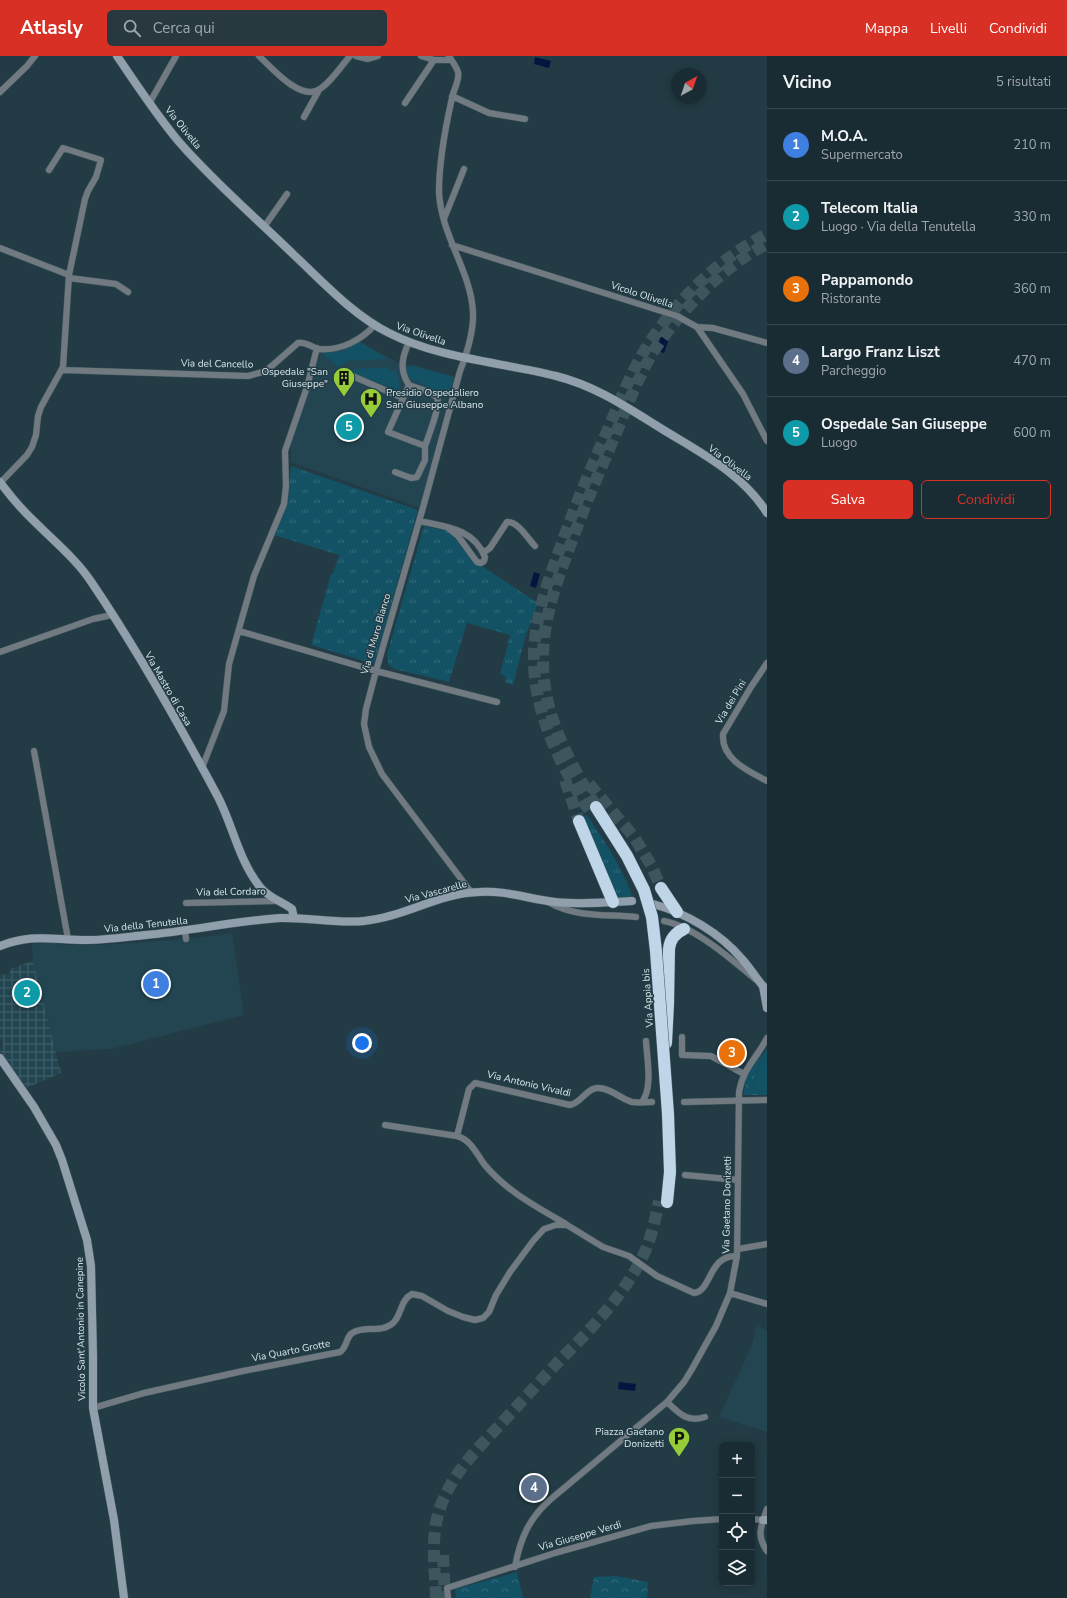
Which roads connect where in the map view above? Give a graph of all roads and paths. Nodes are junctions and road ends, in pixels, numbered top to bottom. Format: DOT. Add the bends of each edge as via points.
graph roads {
  1 [pos="34,56"];
  2 [pos="117,56"];
  3 [pos="176,56"];
  4 [pos="259,56"];
  5 [pos="350,56"];
  6 [pos="356,56"];
  7 [pos="378,56"];
  8 [pos="421,56"];
  9 [pos="450,58"];
  10 [pos="434,60"];
  11 [pos="319,90"];
  12 [pos="0,92"];
  13 [pos="452,96"];
  14 [pos="150,102"];
  15 [pos="406,103"];
  16 [pos="304,117"];
  17 [pos="525,119"];
  18 [pos="464,169"];
  19 [pos="49,170"];
  20 [pos="288,194"];
  21 [pos="443,219"];
  22 [pos="264,226"];
  23 [pos="452,245"];
  24 [pos="0,248"];
  25 [pos="69,276"];
  26 [pos="128,292"];
  27 [pos="375,325"];
  28 [pos="697,327"];
  29 [pos="409,342"];
  30 [pos="767,343"];
  31 [pos="317,348"];
  32 [pos="466,357"];
  33 [pos="62,370"];
  34 [pos="348,374"];
  35 [pos="408,384"];
  36 [pos="403,398"];
  37 [pos="767,441"];
  38 [pos="425,446"];
  39 [pos="395,472"];
  40 [pos="0,482"];
  41 [pos="767,513"];
  42 [pos="419,521"];
  43 [pos="448,528"];
  44 [pos="535,546"];
  45 [pos="484,552"];
  46 [pos="112,615"];
  47 [pos="239,631"];
  48 [pos="0,652"];
  49 [pos="767,663"];
  50 [pos="376,671"];
  51 [pos="497,702"];
  52 [pos="34,751"];
  53 [pos="202,768"];
  54 [pos="767,781"];
  55 [pos="593,809"];
  56 [pos="579,821"];
  57 [pos="661,888"];
  58 [pos="471,892"];
  59 [pos="638,894"];
  60 [pos="277,901"];
  61 [pos="545,901"];
  62 [pos="612,902"];
  63 [pos="186,903"];
  64 [pos="653,904"];
  65 [pos="677,912"];
  66 [pos="636,917"];
  67 [pos="294,918"];
  68 [pos="664,921"];
  69 [pos="684,928"];
  70 [pos="68,939"];
  71 [pos="0,946"];
  72 [pos="765,988"];
  73 [pos="767,1008"];
  74 [pos="682,1037"];
  75 [pos="767,1038"];
  76 [pos="646,1041"];
  77 [pos="767,1046"];
  78 [pos="758,1053"];
  79 [pos="0,1058"];
  80 [pos="665,1064"];
  81 [pos="744,1074"];
  82 [pos="767,1100"];
  83 [pos="642,1102"];
  84 [pos="652,1102"];
  85 [pos="684,1102"];
  86 [pos="738,1102"];
  87 [pos="664,1114"];
  88 [pos="385,1125"];
  89 [pos="457,1136"];
  90 [pos="685,1175"];
  91 [pos="738,1180"];
  92 [pos="663,1202"];
  93 [pos="567,1225"];
  94 [pos="767,1244"];
  95 [pos="738,1249"];
  96 [pos="737,1256"];
  97 [pos="730,1293"];
  98 [pos="767,1304"];
  99 [pos="667,1402"];
  100 [pos="93,1408"];
  101 [pos="705,1417"];
  102 [pos="767,1509"];
  103 [pos="719,1519"];
  104 [pos="755,1519"];
  105 [pos="765,1520"];
  106 [pos="767,1551"];
  107 [pos="515,1567"];
  108 [pos="124,1598"];
  109 [pos="448,1598"];
  1 -- 12 [label="street"];
  2 -- 14 [label="main road, Via Olivella"];
  3 -- 14 [label="street"];
  4 -- 11 [label="street" via="295,88 305,92"];
  5 -- 11 [label="street"];
  6 -- 7 [label="street" via="368,60"];
  8 -- 10 [label="street"];
  9 -- 10 [label="street"];
  9 -- 13 [label="street, Via di Muro Bianco" via="458,72"];
  10 -- 15 [label="street"];
  11 -- 16 [label="street"];
  13 -- 17 [label="street" via="489,113"];
  13 -- 21 [label="street, Via di Muro Bianco" via="442,149 440,201"];
  14 -- 22 [label="main road, Via Olivella" via="192,156"];
  18 -- 21 [label="street"];
  19 -- 25 [label="street" via="63,148 101,160 85,199"];
  20 -- 22 [label="street"];
  21 -- 23 [label="street, Via di Muro Bianco"];
  22 -- 27 [label="main road, Via Olivella" via="342,299"];
  23 -- 28 [label="street, Vicolo Olivella" via="677,316"];
  23 -- 32 [label="street, Via di Muro Bianco" via="467,283 473,308 472,331"];
  24 -- 25 [label="street"];
  25 -- 26 [label="street" via="116,284"];
  25 -- 33 [label="street"];
  27 -- 29 [label="main road, Via Olivella"];
  27 -- 31 [label="street, Via del Cancello" via="366,335 344,346"];
  28 -- 30 [label="street" via="713,328"];
  28 -- 37 [label="street, Vicolo Olivella" via="743,394"];
  29 -- 32 [label="main road, Via Olivella"];
  29 -- 35 [label="street" via="402,366"];
  31 -- 33 [label="street, Via del Cancello" via="303,342 298,343 266,371 248,376"];
  31 -- 47 [label="street" via="286,451 284,504 257,567"];
  32 -- 41 [label="main road, Via Olivella" via="566,378 605,395 711,459 751,492"];
  32 -- 42 [label="street, Via di Muro Bianco"];
  33 -- 40 [label="street" via="41,407 32,447"];
  34 -- 36 [label="street"];
  35 -- 36 [label="street"];
  35 -- 38 [label="street" via="432,394 438,401"];
  36 -- 38 [label="street" via="388,432"];
  38 -- 39 [label="street" via="425,460 417,477 411,478"];
  40 -- 46 [label="main road, Via Mastro di Casa" via="24,511 79,566"];
  42 -- 43 [label="street"];
  42 -- 50 [label="street, Via di Muro Bianco"];
  43 -- 45 [label="street" via="462,530"];
  43 -- 45 [label="street" via="458,536 477,562 484,561"];
  44 -- 45 [label="street" via="510,521 490,548"];
  46 -- 48 [label="street"];
  46 -- 53 [label="main road, Via Mastro di Casa"];
  47 -- 50 [label="street"];
  47 -- 53 [label="street" via="229,664 224,711"];
  49 -- 54 [label="street, Via dei Pini" via="723,734 724,747 731,758"];
  50 -- 51 [label="street"];
  50 -- 58 [label="street, Via di Muro Bianco" via="364,724 366,739 374,759 385,778"];
  52 -- 70 [label="street"];
  53 -- 60 [label="main road, Via Mastro di Casa" via="224,810 250,872 261,889"];
  55 -- 59 [label="highway, Via Appia bis"];
  56 -- 62 [label="highway"];
  57 -- 65 [label="highway"];
  58 -- 61 [label="main road, Via Vascarelle" via="504,892"];
  58 -- 67 [label="main road, Via Vascarelle" via="434,900 383,918 365,921"];
  59 -- 62 [label="main road, Via Vascarelle"];
  59 -- 80 [label="highway, Via Appia bis, bridge" via="652,917"];
  59 -- 87 [label="highway, Via Appia bis" via="649,956"];
  60 -- 63 [label="street, Via del Cordaro"];
  60 -- 67 [label="main road, Via Mastro di Casa" via="292,909"];
  61 -- 62 [label="main road, Via Vascarelle"];
  61 -- 66 [label="street" via="575,913"];
  64 -- 65 [label="main road"];
  65 -- 72 [label="main road" via="727,944 742,958"];
  67 -- 70 [label="main road, Via della Tenutella" via="246,922 186,935"];
  68 -- 69 [label="street"];
  69 -- 72 [label="street" via="726,955"];
  69 -- 80 [label="highway, bridge" via="674,935 669,945"];
  70 -- 71 [label="main road, Via della Tenutella" via="21,939"];
  72 -- 73 [label="main road"];
  74 -- 81 [label="street" via="682,1055 711,1056"];
  75 -- 78 [label="street, Via Gaetano Donizetti"];
  76 -- 83 [label="street" via="648,1087"];
  77 -- 78 [label="street, Via Gaetano Donizetti"];
  78 -- 81 [label="street, Via Gaetano Donizetti"];
  79 -- 100 [label="main road, Vicolo Sant'Antonio in Canepine" via="53,1140 62,1160 87,1240 91,1266"];
  80 -- 87 [label="highway, Via Appia bis, bridge"];
  81 -- 86 [label="street, Via Gaetano Donizetti"];
  82 -- 86 [label="street"];
  83 -- 84 [label="street, Via Antonio Vivaldi"];
  83 -- 89 [label="street, Via Antonio Vivaldi" via="630,1101 596,1088 570,1105 475,1083 469,1089"];
  85 -- 86 [label="street"];
  86 -- 91 [label="street, Via Gaetano Donizetti"];
  87 -- 92 [label="highway, Via Appia bis"];
  88 -- 89 [label="street"];
  89 -- 93 [label="street" via="468,1142 485,1165 507,1186"];
  90 -- 91 [label="street"];
  91 -- 95 [label="street, Via Gaetano Donizetti"];
  93 -- 96 [label="street" via="603,1247 629,1256 657,1276 691,1293 701,1290 723,1259"];
  93 -- 100 [label="street, Via Quarto Grotte" via="552,1226 541,1231 510,1272 489,1312 480,1319 472,1320 458,1316 422,1296 412,1294 405,1300 393,1323 383,1328 354,1331 340,1352 167,1388"];
  94 -- 95 [label="street"];
  95 -- 96 [label="street, Via Gaetano Donizetti"];
  96 -- 97 [label="street, Via Gaetano Donizetti"];
  97 -- 98 [label="street"];
  97 -- 99 [label="street, Via Gaetano Donizetti" via="700,1358"];
  99 -- 101 [label="street" via="689,1418"];
  99 -- 107 [label="street, Via Gaetano Donizetti" via="541,1508 524,1534"];
  100 -- 108 [label="main road, Vicolo Sant'Antonio in Canepine"];
  102 -- 105 [label="street"];
  103 -- 107 [label="street, Via Giuseppe Verdi" via="656,1525"];
  104 -- 105 [label="street"];
  105 -- 106 [label="street" via="760,1537"];
  107 -- 109 [label="street, Via Giuseppe Verdi" via="447,1588"];
}
